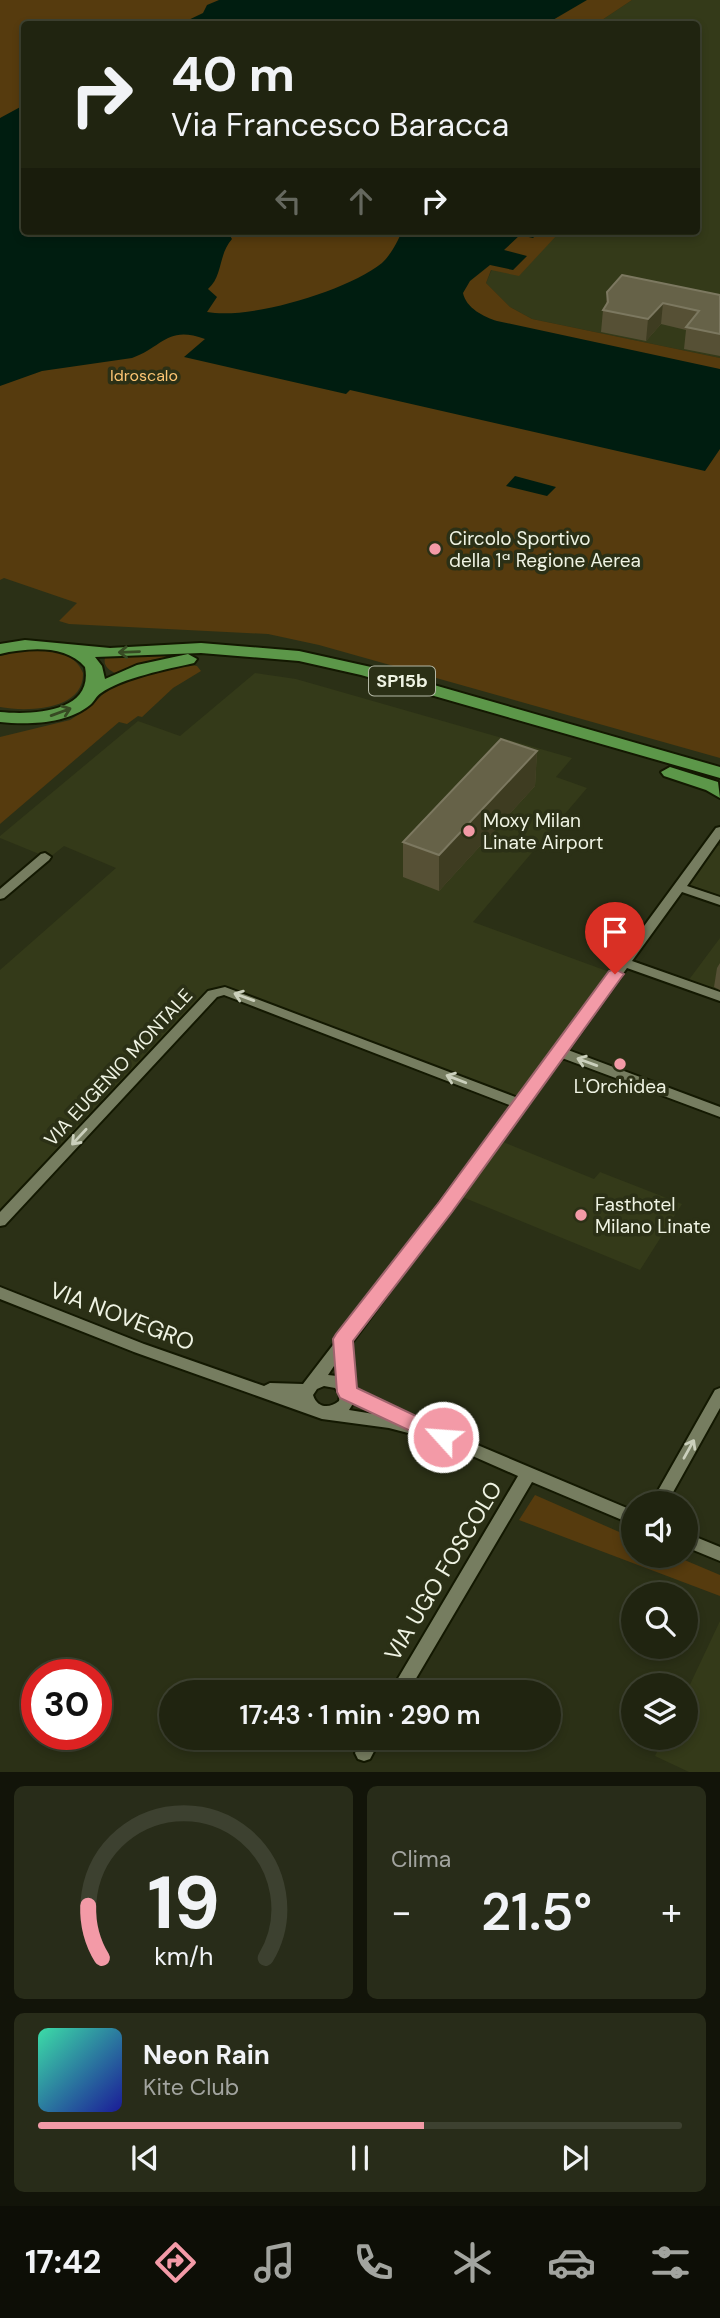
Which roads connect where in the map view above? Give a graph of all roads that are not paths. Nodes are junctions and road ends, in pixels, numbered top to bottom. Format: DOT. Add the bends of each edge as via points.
graph roads {
  1 [pos="0,649"];
  2 [pos="74,651"];
  3 [pos="93,690"];
  4 [pos="0,717"];
  5 [pos="23,719"];
  6 [pos="0,727"];
  7 [pos="624,753"];
  8 [pos="720,773"];
  9 [pos="720,781"];
  10 [pos="720,793"];
  11 [pos="720,831"];
  12 [pos="45,857"];
  13 [pos="678,887"];
  14 [pos="0,895"];
  15 [pos="720,901"];
  16 [pos="624,963"];
  17 [pos="720,997"];
  18 [pos="559,1052"];
  19 [pos="520,1104"];
  20 [pos="720,1112"];
  21 [pos="0,1221"];
  22 [pos="0,1293"];
  23 [pos="343,1339"];
  24 [pos="229,1380"];
  25 [pos="309,1388"];
  26 [pos="346,1390"];
  27 [pos="720,1394"];
  28 [pos="321,1413"];
  29 [pos="439,1436"];
  30 [pos="528,1474"];
  31 [pos="666,1491"];
  32 [pos="621,1513"];
  33 [pos="698,1545"];
  34 [pos="720,1554"];
  35 [pos="406,1680"];
  1 -- 2 [label="main road, SP15b" via="36,644"];
  2 -- 3 [label="main road" via="94,668"];
  8 -- 2 [label="main road, SP15b, one-way" via="299,656 212,649"];
  5 -- 3 [label="main road, SP15b, one-way" via="71,708"];
  3 -- 7 [label="main road, SP15b" via="143,669 195,658 265,660 348,675"];
  4 -- 5 [label="main road, SP15b"];
  5 -- 6 [label="main road, SP15b"];
  7 -- 9 [label="main road, SP15b"];
  7 -- 10 [label="main road"];
  11 -- 13 [label="street"];
  12 -- 14 [label="street"];
  13 -- 15 [label="street"];
  13 -- 16 [label="street"];
  16 -- 17 [label="street"];
  16 -- 18 [label="street"];
  18 -- 19 [label="street"];
  20 -- 18 [label="street, one-way"];
  19 -- 21 [label="street, VIA EUGENIO MONTALE, one-way" via="225,991 213,994"];
  19 -- 23 [label="street"];
  22 -- 24 [label="street, VIA NOVEGRO"];
  23 -- 25 [label="street"];
  23 -- 26 [label="street"];
  24 -- 25 [label="street, VIA NOVEGRO" via="280,1391"];
  24 -- 28 [label="street, VIA NOVEGRO"];
  25 -- 26 [label="street" via="329,1380"];
  25 -- 28 [label="street" via="306,1402"];
  26 -- 28 [label="street" via="348,1400 343,1407"];
  26 -- 29 [label="street, VIA NOVEGRO"];
  31 -- 27 [label="street, one-way"];
  28 -- 29 [label="street, VIA NOVEGRO" via="388,1422"];
  29 -- 30 [label="street, VIA NOVEGRO"];
  30 -- 32 [label="street, VIA NOVEGRO"];
  30 -- 35 [label="street, VIA UGO FOSCOLO"];
  33 -- 34 [label="street"];
}
